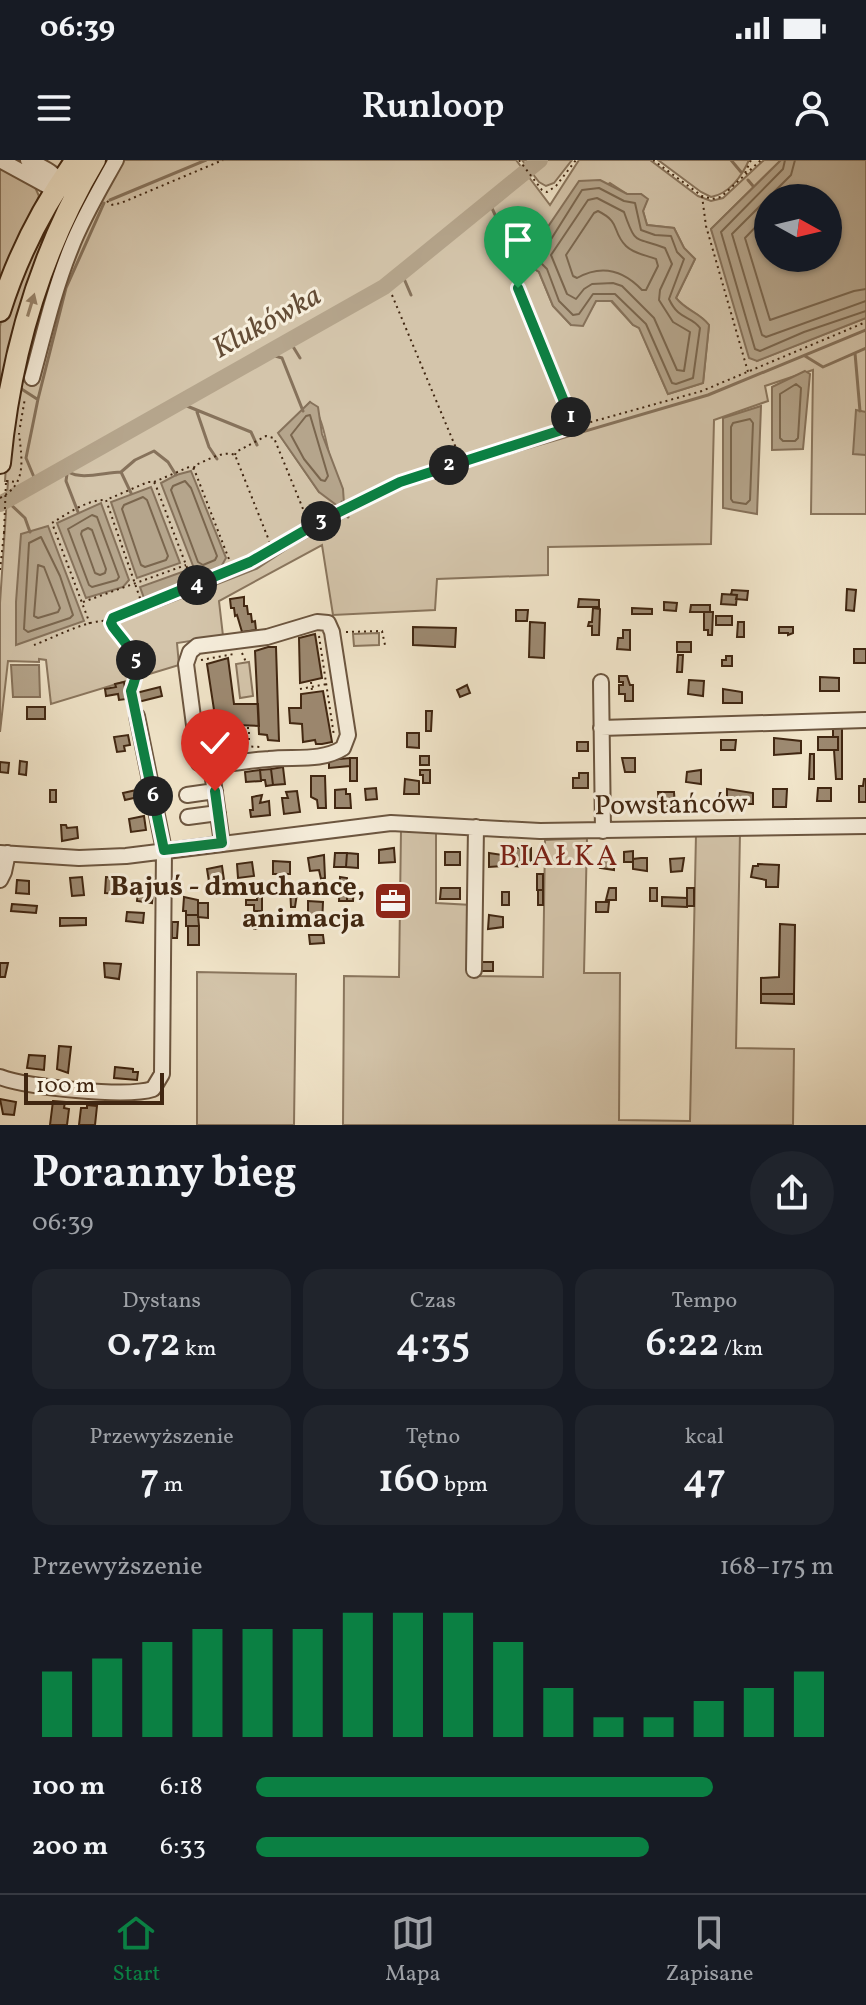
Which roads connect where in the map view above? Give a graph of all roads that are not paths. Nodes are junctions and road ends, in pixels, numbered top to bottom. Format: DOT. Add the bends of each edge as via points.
graph roads {
  1 [pos="0,160"];
  2 [pos="28,160"];
  3 [pos="76,160"];
  4 [pos="95,160"];
  5 [pos="116,160"];
  6 [pos="72,190"];
  7 [pos="0,311"];
  8 [pos="32,378"];
  9 [pos="3,472"];
  10 [pos="601,682"];
  11 [pos="137,716"];
  12 [pos="866,720"];
  13 [pos="601,728"];
  14 [pos="214,765"];
  15 [pos="215,791"];
  16 [pos="187,795"];
  17 [pos="218,813"];
  18 [pos="188,817"];
  19 [pos="866,826"];
  20 [pos="476,827"];
  21 [pos="603,831"];
  22 [pos="222,843"];
  23 [pos="164,850"];
  24 [pos="3,852"];
  25 [pos="0,880"];
  26 [pos="474,970"];
  27 [pos="0,1077"];
  1 -- 6 [label="street" via="37,181"];
  2 -- 6 [label="street"];
  3 -- 6 [label="highway"];
  4 -- 6 [label="highway"];
  5 -- 6 [label="street"];
  6 -- 7 [label="highway" via="24,248"];
  6 -- 8 [label="street" via="72,246"];
  9 -- 6 [label="highway, one-way" via="7,406 21,340"];
  10 -- 13 [label="street"];
  11 -- 23 [label="street"];
  12 -- 13 [label="street"];
  13 -- 21 [label="street"];
  14 -- 14 [label="street" via="303,759 343,748 348,735 328,623 197,646 190,652 186,664 199,763"];
  14 -- 15 [label="street"];
  15 -- 16 [label="street"];
  15 -- 17 [label="street"];
  17 -- 18 [label="street"];
  17 -- 22 [label="street"];
  19 -- 21 [label="street, Powstańców"];
  20 -- 21 [label="street, Powstańców"];
  20 -- 22 [label="street, Powstańców" via="391,823"];
  20 -- 26 [label="street"];
  22 -- 23 [label="street, Powstańców"];
  23 -- 24 [label="street, Powstańców" via="96,858"];
  23 -- 27 [label="street" via="164,1062 159,1082 145,1092 104,1093"];
  24 -- 25 [label="street"];
}
